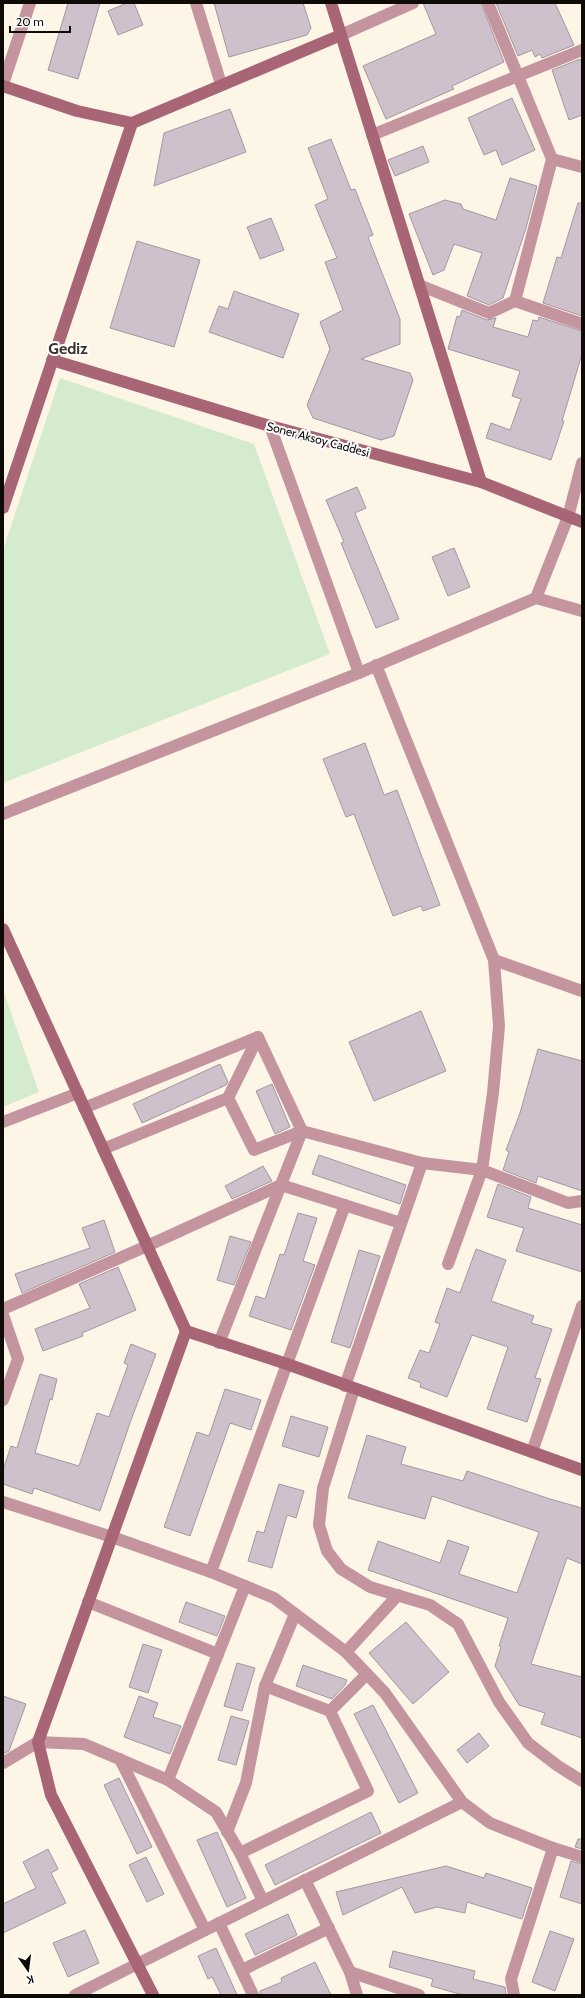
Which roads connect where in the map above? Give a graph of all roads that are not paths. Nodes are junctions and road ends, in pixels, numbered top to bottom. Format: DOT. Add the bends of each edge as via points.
graph roads {
  1 [pos="30,3"];
  2 [pos="196,3"];
  3 [pos="331,3"];
  4 [pos="413,3"];
  5 [pos="488,3"];
  6 [pos="341,35"];
  7 [pos="582,50"];
  8 [pos="518,76"];
  9 [pos="221,84"];
  10 [pos="3,85"];
  11 [pos="132,122"];
  12 [pos="372,135"];
  13 [pos="552,159"];
  14 [pos="582,167"];
  15 [pos="419,285"];
  16 [pos="515,301"];
  17 [pos="582,324"];
  18 [pos="52,360"];
  19 [pos="270,426"];
  20 [pos="582,463"];
  21 [pos="481,482"];
  22 [pos="3,508"];
  23 [pos="568,517"];
  24 [pos="582,522"];
  25 [pos="536,598"];
  26 [pos="582,611"];
  27 [pos="376,665"];
  28 [pos="359,673"];
  29 [pos="3,814"];
  30 [pos="3,929"];
  31 [pos="6,941"];
  32 [pos="494,960"];
  33 [pos="582,991"];
  34 [pos="258,1037"];
  35 [pos="78,1093"];
  36 [pos="228,1098"];
  37 [pos="84,1108"];
  38 [pos="3,1122"];
  39 [pos="302,1131"];
  40 [pos="103,1149"];
  41 [pos="422,1163"];
  42 [pos="482,1170"];
  43 [pos="281,1185"];
  44 [pos="582,1201"];
  45 [pos="345,1205"];
  46 [pos="401,1223"];
  47 [pos="147,1246"];
  48 [pos="448,1264"];
  49 [pos="582,1306"];
  50 [pos="3,1309"];
  51 [pos="3,1315"];
  52 [pos="186,1331"];
  53 [pos="219,1343"];
  54 [pos="287,1364"];
  55 [pos="350,1388"];
  56 [pos="3,1400"];
  57 [pos="532,1452"];
  58 [pos="582,1470"];
  59 [pos="3,1502"];
  60 [pos="112,1537"];
  61 [pos="211,1572"];
  62 [pos="245,1586"];
  63 [pos="398,1595"];
  64 [pos="88,1602"];
  65 [pos="295,1614"];
  66 [pos="346,1652"];
  67 [pos="218,1654"];
  68 [pos="367,1674"];
  69 [pos="265,1686"];
  70 [pos="330,1711"];
  71 [pos="38,1742"];
  72 [pos="120,1759"];
  73 [pos="3,1763"];
  74 [pos="168,1780"];
  75 [pos="582,1781"];
  76 [pos="462,1802"];
  77 [pos="227,1832"];
  78 [pos="553,1848"];
  79 [pos="240,1853"];
  80 [pos="582,1857"];
  81 [pos="305,1880"];
  82 [pos="263,1901"];
  83 [pos="219,1923"];
  84 [pos="329,1928"];
  85 [pos="205,1930"];
  86 [pos="137,1964"];
  87 [pos="242,1970"];
  88 [pos="350,1972"];
  89 [pos="75,1995"];
  90 [pos="153,1995"];
  91 [pos="253,1995"];
  92 [pos="357,1995"];
  93 [pos="419,1995"];
  94 [pos="514,1995"];
  1 -- 10 [label="street"];
  2 -- 9 [label="street"];
  3 -- 6 [label="street"];
  4 -- 6 [label="street"];
  5 -- 8 [label="street"];
  6 -- 9 [label="street"];
  6 -- 12 [label="street"];
  7 -- 8 [label="street"];
  8 -- 12 [label="street"];
  8 -- 13 [label="street"];
  9 -- 11 [label="street"];
  10 -- 11 [label="street" via="77,111"];
  11 -- 18 [label="street"];
  12 -- 15 [label="street"];
  13 -- 14 [label="street"];
  13 -- 16 [label="street"];
  15 -- 16 [label="street" via="488,313"];
  15 -- 21 [label="street"];
  16 -- 17 [label="street"];
  18 -- 19 [label="street, Soner Aksoy Caddesi"];
  18 -- 22 [label="street"];
  19 -- 21 [label="street, Soner Aksoy Caddesi"];
  19 -- 28 [label="street"];
  20 -- 23 [label="street"];
  21 -- 23 [label="street, Soner Aksoy Caddesi"];
  23 -- 24 [label="street, Soner Aksoy Caddesi"];
  23 -- 25 [label="street"];
  25 -- 26 [label="street"];
  25 -- 27 [label="street"];
  27 -- 28 [label="street"];
  27 -- 32 [label="street"];
  28 -- 29 [label="street"];
  30 -- 31 [label="street"];
  31 -- 35 [label="street"];
  32 -- 33 [label="street"];
  32 -- 42 [label="street" via="499,1026"];
  34 -- 36 [label="street"];
  34 -- 37 [label="street"];
  34 -- 39 [label="street"];
  35 -- 37 [label="street"];
  35 -- 38 [label="street"];
  36 -- 39 [label="street" via="254,1150"];
  36 -- 40 [label="street"];
  37 -- 40 [label="street"];
  39 -- 41 [label="street"];
  39 -- 43 [label="street"];
  40 -- 47 [label="street"];
  41 -- 42 [label="street"];
  41 -- 46 [label="street"];
  42 -- 44 [label="street" via="568,1203"];
  42 -- 48 [label="street"];
  43 -- 45 [label="street"];
  43 -- 47 [label="street"];
  43 -- 53 [label="street"];
  45 -- 46 [label="street"];
  45 -- 54 [label="street"];
  46 -- 55 [label="street"];
  47 -- 50 [label="street"];
  47 -- 52 [label="street"];
  49 -- 57 [label="street"];
  51 -- 56 [label="street" via="18,1359"];
  52 -- 53 [label="street"];
  52 -- 60 [label="street"];
  53 -- 54 [label="street"];
  54 -- 55 [label="street"];
  54 -- 61 [label="street"];
  55 -- 57 [label="street"];
  55 -- 63 [label="street" via="323,1488 319,1525 327,1551 341,1569 370,1587"];
  57 -- 58 [label="street"];
  59 -- 60 [label="street"];
  60 -- 61 [label="street"];
  60 -- 64 [label="street"];
  61 -- 62 [label="street"];
  62 -- 65 [label="street" via="274,1598"];
  62 -- 67 [label="street"];
  63 -- 66 [label="street"];
  63 -- 75 [label="street" via="430,1604 458,1624 499,1702 528,1743"];
  64 -- 67 [label="street"];
  64 -- 71 [label="street"];
  65 -- 66 [label="street"];
  65 -- 69 [label="street"];
  66 -- 68 [label="street"];
  67 -- 74 [label="street"];
  68 -- 70 [label="street"];
  68 -- 76 [label="street" via="385,1693"];
  69 -- 70 [label="street"];
  69 -- 77 [label="street" via="246,1783"];
  70 -- 79 [label="street" via="368,1791"];
  71 -- 72 [label="street" via="84,1744"];
  71 -- 73 [label="street"];
  71 -- 86 [label="street" via="51,1795"];
  72 -- 74 [label="street"];
  72 -- 85 [label="street"];
  74 -- 77 [label="street" via="216,1812"];
  76 -- 78 [label="street" via="490,1823"];
  76 -- 81 [label="street"];
  77 -- 79 [label="street"];
  78 -- 80 [label="street"];
  78 -- 94 [label="street" via="511,1979"];
  79 -- 82 [label="street"];
  81 -- 82 [label="street"];
  81 -- 84 [label="street"];
  82 -- 83 [label="street"];
  83 -- 85 [label="street"];
  83 -- 87 [label="street"];
  84 -- 87 [label="street"];
  84 -- 88 [label="street"];
  85 -- 86 [label="street"];
  86 -- 89 [label="street"];
  86 -- 90 [label="street"];
  87 -- 91 [label="street"];
  88 -- 92 [label="street"];
  88 -- 93 [label="street"];
}
